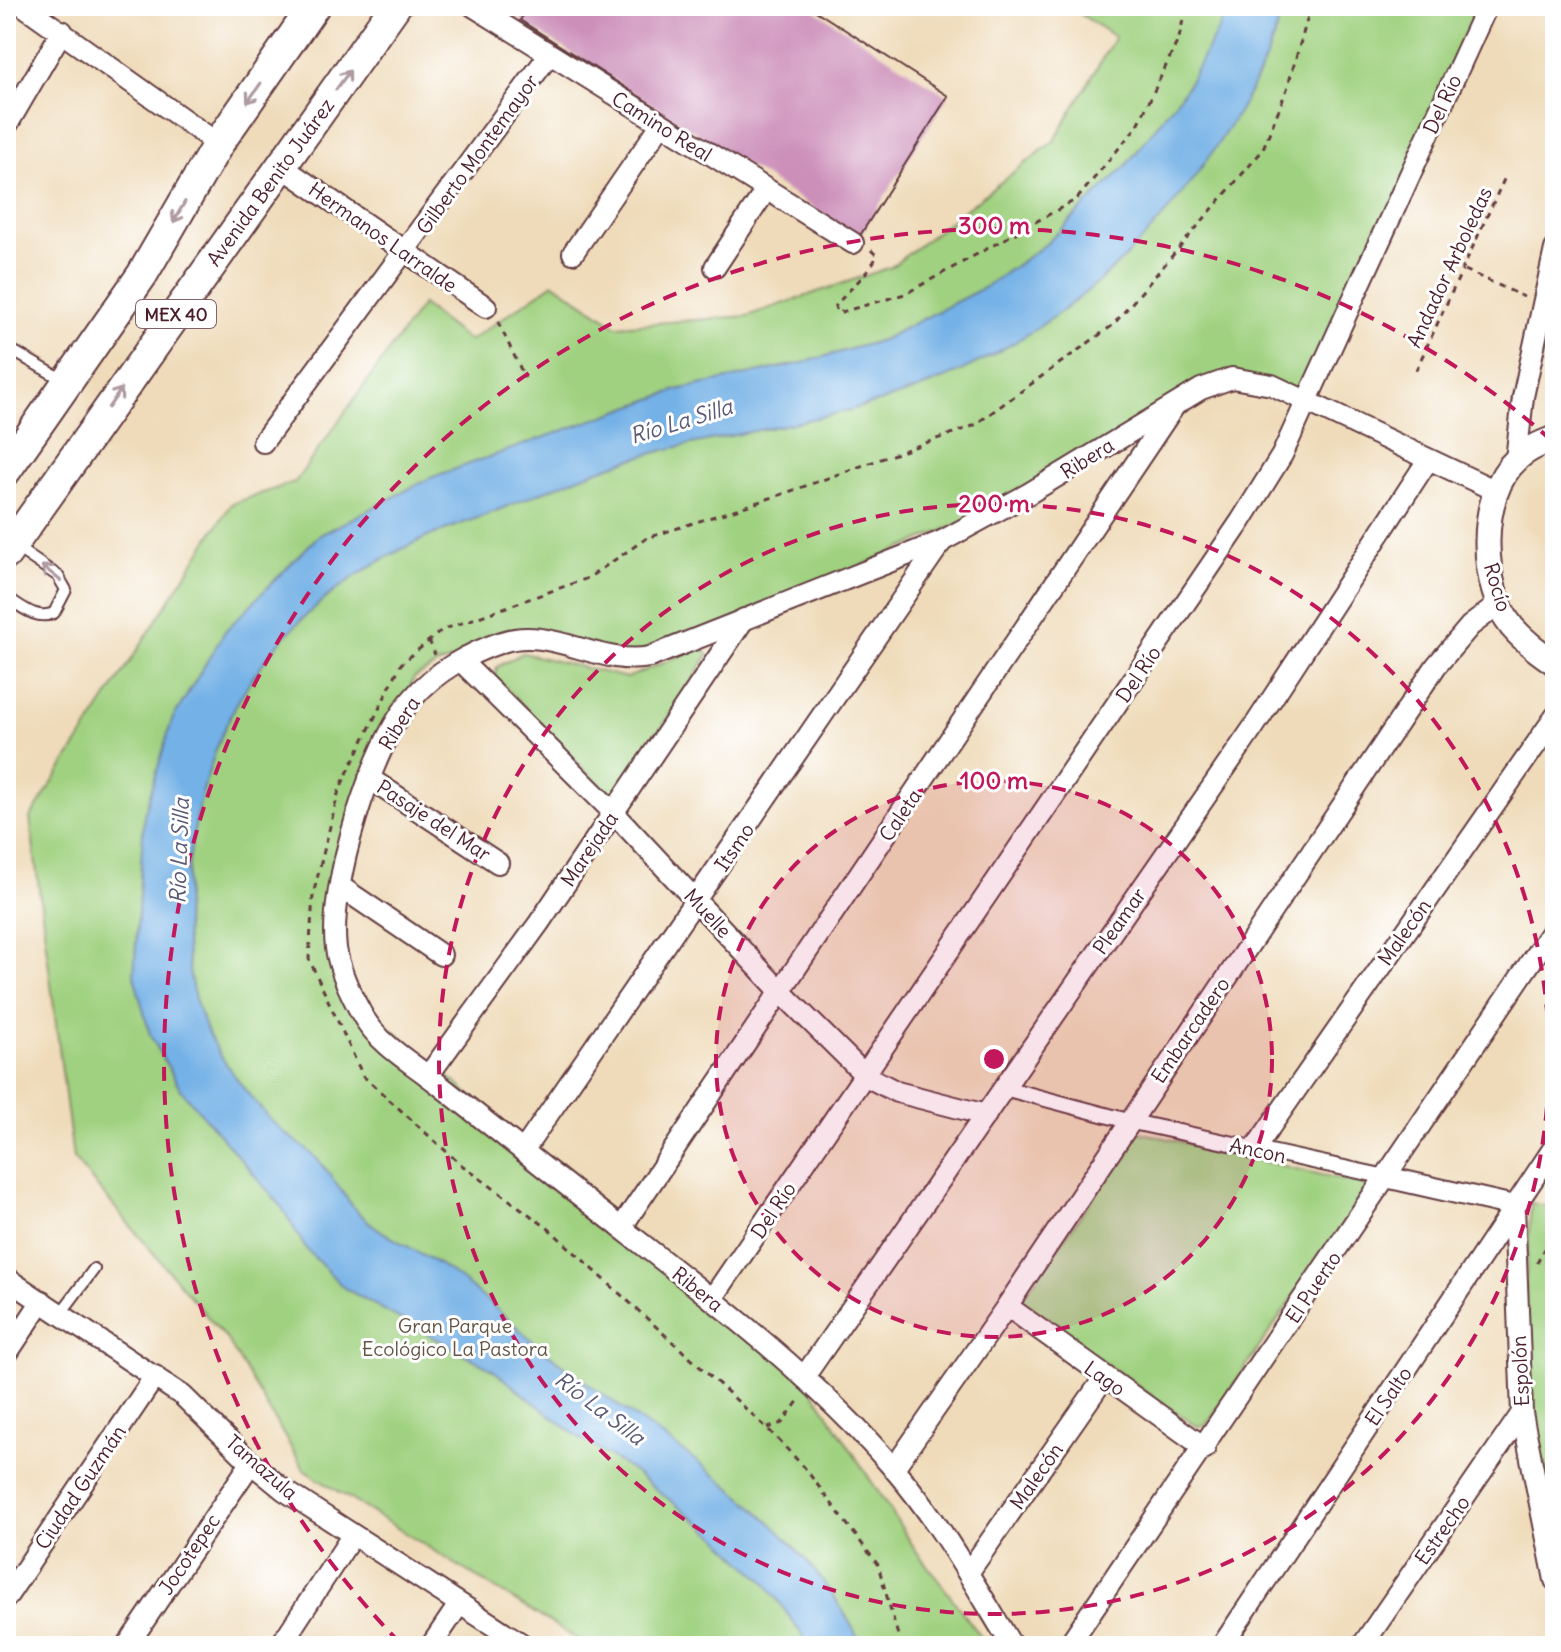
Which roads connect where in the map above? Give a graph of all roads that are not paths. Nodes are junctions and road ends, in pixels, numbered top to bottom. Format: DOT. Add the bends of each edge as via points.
graph roads {
  1 [pos="24,6"];
  2 [pos="314,6"];
  3 [pos="395,6"];
  4 [pos="473,6"];
  5 [pos="1487,6"];
  6 [pos="62,31"];
  7 [pos="549,55"];
  8 [pos="660,126"];
  9 [pos="6,127"];
  10 [pos="218,144"];
  11 [pos="281,166"];
  12 [pos="766,190"];
  13 [pos="853,243"];
  14 [pos="1555,249"];
  15 [pos="405,253"];
  16 [pos="573,253"];
  17 [pos="715,267"];
  18 [pos="486,307"];
  19 [pos="6,347"];
  20 [pos="67,382"];
  21 [pos="1177,401"];
  22 [pos="1308,402"];
  23 [pos="29,436"];
  24 [pos="1555,438"];
  25 [pos="263,442"];
  26 [pos="1428,460"];
  27 [pos="1516,460"];
  28 [pos="70,461"];
  29 [pos="6,470"];
  30 [pos="1496,491"];
  31 [pos="942,541"];
  32 [pos="9,550"];
  33 [pos="6,597"];
  34 [pos="1499,604"];
  35 [pos="744,619"];
  36 [pos="461,661"];
  37 [pos="1555,663"];
  38 [pos="1555,717"];
  39 [pos="369,778"];
  40 [pos="614,813"];
  41 [pos="498,863"];
  42 [pos="341,887"];
  43 [pos="697,901"];
  44 [pos="1555,926"];
  45 [pos="441,955"];
  46 [pos="781,992"];
  47 [pos="428,1076"];
  48 [pos="866,1076"];
  49 [pos="1004,1088"];
  50 [pos="986,1115"];
  51 [pos="1128,1121"];
  52 [pos="1555,1146"];
  53 [pos="1254,1150"];
  54 [pos="523,1151"];
  55 [pos="1386,1177"];
  56 [pos="1514,1206"];
  57 [pos="621,1228"];
  58 [pos="94,1269"];
  59 [pos="6,1278"];
  60 [pos="712,1299"];
  61 [pos="42,1301"];
  62 [pos="1007,1306"];
  63 [pos="61,1313"];
  64 [pos="6,1355"];
  65 [pos="155,1376"];
  66 [pos="1104,1378"];
  67 [pos="807,1381"];
  68 [pos="1522,1413"];
  69 [pos="1205,1448"];
  70 [pos="251,1463"];
  71 [pos="894,1468"];
  72 [pos="352,1536"];
  73 [pos="968,1573"];
  74 [pos="1555,1580"];
  75 [pos="6,1598"];
  76 [pos="458,1606"];
  77 [pos="127,1646"];
  78 [pos="280,1646"];
  79 [pos="431,1646"];
  80 [pos="525,1646"];
  81 [pos="1012,1646"];
  82 [pos="1068,1646"];
  83 [pos="1222,1646"];
  84 [pos="1362,1646"];
  1 -- 6 [label="street"];
  2 -- 10 [label="main road, MEX 40, one-way"];
  11 -- 3 [label="main road, Avenida Benito Juárez / MEX 40, one-way"];
  4 -- 7 [label="street, Camino Real"];
  5 -- 22 [label="street, Del Río"];
  6 -- 9 [label="street"];
  6 -- 10 [label="street"];
  7 -- 8 [label="street, Camino Real"];
  7 -- 15 [label="street, Gilberto Montemayor"];
  8 -- 12 [label="street, Camino Real"];
  8 -- 16 [label="street"];
  10 -- 20 [label="main road, MEX 40, one-way" via="142,275"];
  11 -- 15 [label="street, Hermanos Larralde"];
  28 -- 11 [label="main road, Avenida Benito Juárez / MEX 40, one-way"];
  12 -- 13 [label="street, Camino Real"];
  12 -- 17 [label="street"];
  14 -- 27 [label="street" via="1523,397"];
  15 -- 18 [label="street, Hermanos Larralde"];
  15 -- 25 [label="street, Gilberto Montemayor"];
  19 -- 20 [label="lane"];
  20 -- 23 [label="main road, MEX 40"];
  21 -- 22 [label="street, Ribera" via="1232,378 1253,379"];
  21 -- 31 [label="street, Ribera"];
  21 -- 46 [label="street, Caleta"];
  22 -- 26 [label="street, Ribera"];
  22 -- 48 [label="street, Del Río" via="1241,521"];
  23 -- 28 [label="main road"];
  23 -- 29 [label="main road, MEX 40"];
  24 -- 27 [label="street"];
  26 -- 30 [label="street, Ribera"];
  26 -- 49 [label="street, Pleamar" via="1253,728"];
  27 -- 30 [label="street"];
  28 -- 32 [label="main road, Avenida Benito Juárez / MEX 40"];
  30 -- 34 [label="street, Rocío" via="1487,536 1488,569"];
  31 -- 35 [label="street, Ribera"];
  31 -- 43 [label="street, Itsmo"];
  33 -- 32 [label="lane, one-way" via="47,616 66,590 58,576"];
  34 -- 37 [label="street, Rocío" via="1511,626"];
  34 -- 51 [label="street, Embarcadero" via="1461,635 1436,666"];
  35 -- 36 [label="street, Ribera" via="635,660 521,638 496,643"];
  35 -- 40 [label="street, Marejada"];
  36 -- 39 [label="street, Ribera" via="410,700"];
  36 -- 40 [label="street, Muelle"];
  38 -- 53 [label="street, Malecón"];
  39 -- 41 [label="street, Pasaje del Mar"];
  39 -- 42 [label="street, Ribera"];
  40 -- 43 [label="street, Muelle"];
  40 -- 47 [label="street, Marejada"];
  42 -- 45 [label="street"];
  42 -- 47 [label="street, Ribera" via="336,951 353,996 377,1036"];
  43 -- 46 [label="street, Muelle"];
  43 -- 54 [label="street, Itsmo"];
  44 -- 55 [label="street, El Puerto"];
  46 -- 48 [label="street, Muelle"];
  46 -- 57 [label="street, Caleta"];
  47 -- 54 [label="street, Ribera"];
  48 -- 50 [label="street, Muelle" via="897,1092"];
  48 -- 60 [label="street, Del Río"];
  49 -- 50 [label="street, Pleamar"];
  49 -- 51 [label="street, Ancon"];
  50 -- 67 [label="street, Pleamar"];
  51 -- 53 [label="street, Ancon"];
  51 -- 62 [label="street, Embarcadero"];
  52 -- 56 [label="street, El Salto"];
  53 -- 55 [label="street, Ancon"];
  54 -- 57 [label="street, Ribera"];
  55 -- 56 [label="street, Ancon"];
  55 -- 69 [label="street, El Puerto"];
  56 -- 68 [label="street, Espolón"];
  56 -- 83 [label="street, El Salto"];
  57 -- 60 [label="street, Ribera"];
  58 -- 63 [label="lane"];
  59 -- 61 [label="street, Tamazula"];
  60 -- 67 [label="street, Ribera"];
  61 -- 63 [label="street, Tamazula"];
  61 -- 64 [label="street"];
  62 -- 66 [label="street, Lago"];
  62 -- 71 [label="street, Embarcadero"];
  63 -- 65 [label="street, Tamazula"];
  65 -- 70 [label="street, Tamazula" via="195,1406"];
  65 -- 75 [label="street, Ciudad Guzmán"];
  66 -- 69 [label="street, Lago"];
  66 -- 73 [label="street, Malecón"];
  67 -- 71 [label="street, Ribera"];
  68 -- 74 [label="street, Espolón"];
  68 -- 84 [label="street, Estrecho"];
  69 -- 82 [label="street, El Puerto"];
  70 -- 72 [label="street, Tamazula"];
  70 -- 77 [label="street, Jocotepec"];
  71 -- 73 [label="street, Ribera"];
  72 -- 76 [label="street, Tamazula"];
  72 -- 78 [label="street"];
  73 -- 81 [label="street, Ribera"];
  76 -- 79 [label="street"];
  76 -- 80 [label="street, Tamazula"];
}
